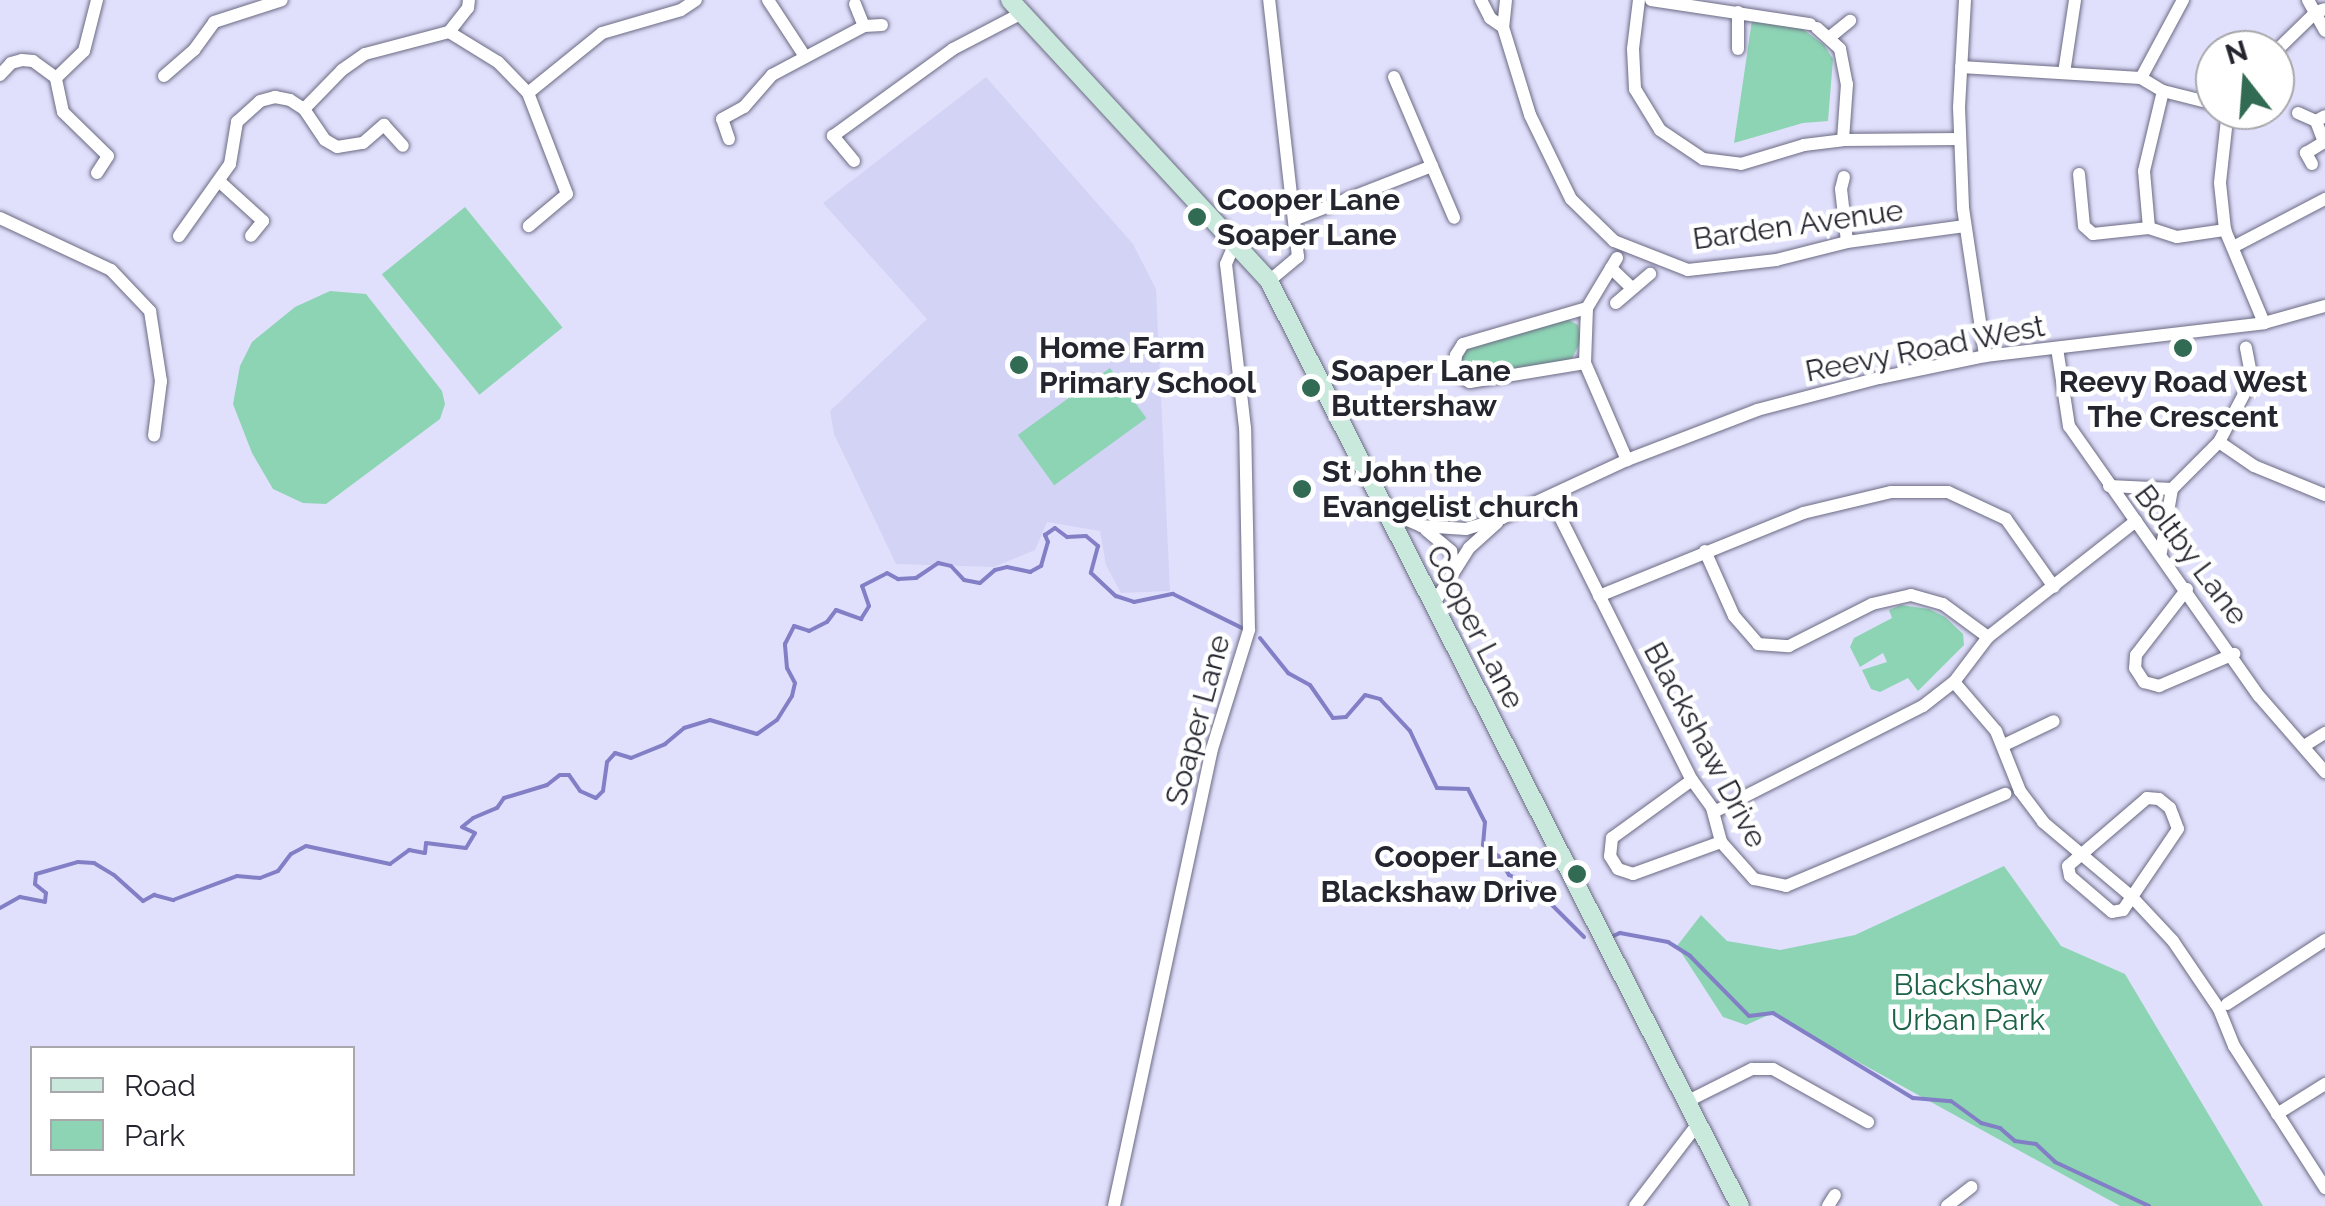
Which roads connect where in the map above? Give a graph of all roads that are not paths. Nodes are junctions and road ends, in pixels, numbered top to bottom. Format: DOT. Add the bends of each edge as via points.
graph roads {
  1 [pos="97,0"];
  2 [pos="282,0"];
  3 [pos="469,0"];
  4 [pos="696,0"];
  5 [pos="768,0"];
  6 [pos="1270,0"];
  7 [pos="1481,0"];
  8 [pos="1506,0"];
  9 [pos="1639,0"];
  10 [pos="1651,0"];
  11 [pos="1966,0"];
  12 [pos="2075,0"];
  13 [pos="2183,0"];
  14 [pos="257,4"];
  15 [pos="855,4"];
  16 [pos="1016,7"];
  17 [pos="2316,7"];
  18 [pos="1738,12"];
  19 [pos="1850,21"];
  20 [pos="864,26"];
  21 [pos="882,26"];
  22 [pos="1504,27"];
  23 [pos="2295,30"];
  24 [pos="2325,31"];
  25 [pos="449,32"];
  26 [pos="1830,37"];
  27 [pos="1738,49"];
  28 [pos="804,55"];
  29 [pos="1961,67"];
  30 [pos="2064,73"];
  31 [pos="0,76"];
  32 [pos="164,76"];
  33 [pos="1394,77"];
  34 [pos="56,78"];
  35 [pos="2141,78"];
  36 [pos="2163,91"];
  37 [pos="528,93"];
  38 [pos="2195,99"];
  39 [pos="304,109"];
  40 [pos="2298,113"];
  41 [pos="2320,118"];
  42 [pos="2226,130"];
  43 [pos="1960,139"];
  44 [pos="729,140"];
  45 [pos="1843,140"];
  46 [pos="404,146"];
  47 [pos="854,161"];
  48 [pos="2312,164"];
  49 [pos="1432,166"];
  50 [pos="2128,170"];
  51 [pos="2144,171"];
  52 [pos="96,173"];
  53 [pos="2079,174"];
  54 [pos="1844,177"];
  55 [pos="220,182"];
  56 [pos="2325,200"];
  57 [pos="0,218"];
  58 [pos="1454,218"];
  59 [pos="1296,219"];
  60 [pos="528,226"];
  61 [pos="1965,226"];
  62 [pos="2149,228"];
  63 [pos="2225,230"];
  64 [pos="179,236"];
  65 [pos="250,236"];
  66 [pos="1236,241"];
  67 [pos="1847,242"];
  68 [pos="2235,246"];
  69 [pos="1650,274"];
  70 [pos="1269,281"];
  71 [pos="1632,288"];
  72 [pos="1616,303"];
  73 [pos="2325,306"];
  74 [pos="1587,308"];
  75 [pos="2264,323"];
  76 [pos="2057,348"];
  77 [pos="2246,348"];
  78 [pos="1985,356"];
  79 [pos="1584,363"];
  80 [pos="154,436"];
  81 [pos="2220,442"];
  82 [pos="1627,460"];
  83 [pos="2109,486"];
  84 [pos="2172,489"];
  85 [pos="2325,495"];
  86 [pos="1550,497"];
  87 [pos="1384,511"];
  88 [pos="1502,518"];
  89 [pos="2136,521"];
  90 [pos="1421,526"];
  91 [pos="1705,551"];
  92 [pos="2161,552"];
  93 [pos="1454,570"];
  94 [pos="2054,587"];
  95 [pos="2187,589"];
  96 [pos="1600,596"];
  97 [pos="1433,606"];
  98 [pos="1988,637"];
  99 [pos="2234,654"];
  100 [pos="1954,682"];
  101 [pos="2054,721"];
  102 [pos="2325,734"];
  103 [pos="2004,745"];
  104 [pos="2304,746"];
  105 [pos="2325,772"];
  106 [pos="1692,780"];
  107 [pos="2005,794"];
  108 [pos="1714,812"];
  109 [pos="1721,842"];
  110 [pos="2082,854"];
  111 [pos="2132,897"];
  112 [pos="2325,940"];
  113 [pos="2227,1004"];
  114 [pos="2325,1084"];
  115 [pos="1686,1102"];
  116 [pos="2278,1114"];
  117 [pos="1868,1122"];
  118 [pos="1697,1125"];
  119 [pos="1971,1187"];
  120 [pos="2325,1188"];
  121 [pos="1114,1206"];
  122 [pos="1635,1206"];
  123 [pos="1740,1206"];
  124 [pos="1947,1206"];
  1 -- 34 [label="street" via="84,51"];
  2 -- 14 [label="street"];
  3 -- 25 [label="street"];
  4 -- 37 [label="street" via="602,33"];
  5 -- 28 [label="street"];
  6 -- 59 [label="street"];
  7 -- 22 [label="street"];
  8 -- 22 [label="street, Barden Avenue"];
  9 -- 45 [label="street" via="1635,89 1660,130 1704,159 1742,164"];
  10 -- 18 [label="street"];
  11 -- 29 [label="street"];
  12 -- 30 [label="street"];
  13 -- 35 [label="street"];
  14 -- 32 [label="street" via="214,22"];
  15 -- 20 [label="street"];
  16 -- 47 [label="street" via="827,139"];
  16 -- 66 [label="main road, Cooper Lane"];
  17 -- 23 [label="street"];
  17 -- 24 [label="street"];
  18 -- 26 [label="street" via="1814,26"];
  18 -- 27 [label="street"];
  19 -- 26 [label="street"];
  20 -- 21 [label="street"];
  20 -- 28 [label="street"];
  22 -- 67 [label="street, Barden Avenue" via="1530,115 1571,199 1614,240 1688,270 1776,260"];
  25 -- 37 [label="street" via="498,62"];
  25 -- 39 [label="street" via="365,54"];
  26 -- 45 [label="street" via="1840,48 1847,84"];
  28 -- 44 [label="street" via="722,119"];
  29 -- 30 [label="street"];
  29 -- 43 [label="street"];
  30 -- 35 [label="street"];
  31 -- 34 [label="street" via="22,60"];
  33 -- 49 [label="street"];
  34 -- 52 [label="street" via="63,112 114,158"];
  35 -- 36 [label="street"];
  36 -- 38 [label="street"];
  36 -- 51 [label="street"];
  37 -- 60 [label="street" via="573,194"];
  39 -- 46 [label="street" via="337,147 363,142 384,125"];
  39 -- 55 [label="street" via="275,97 247,110 237,122"];
  40 -- 41 [label="street"];
  41 -- 48 [label="street" via="2324,142 2306,153"];
  42 -- 63 [label="street" via="2220,183"];
  43 -- 45 [label="street"];
  43 -- 61 [label="street"];
  49 -- 58 [label="street"];
  49 -- 59 [label="street"];
  50 -- 51 [label="street"];
  51 -- 62 [label="street"];
  53 -- 62 [label="street" via="2084,226 2093,234"];
  54 -- 67 [label="street"];
  55 -- 64 [label="street"];
  55 -- 65 [label="street" via="263,221"];
  56 -- 68 [label="street"];
  57 -- 80 [label="street" via="110,270 150,311 161,380"];
  59 -- 70 [label="street" via="1298,257"];
  61 -- 67 [label="street, Barden Avenue"];
  61 -- 78 [label="street"];
  62 -- 63 [label="street" via="2177,238"];
  63 -- 68 [label="street"];
  66 -- 70 [label="main road, Cooper Lane"];
  66 -- 121 [label="street, Soaper Lane" via="1226,264 1245,428 1248,630 1212,749"];
  68 -- 75 [label="street"];
  69 -- 71 [label="street"];
  70 -- 87 [label="main road, Cooper Lane"];
  71 -- 72 [label="street"];
  71 -- 74 [label="street" via="1614,263"];
  73 -- 75 [label="street, Reevy Road West"];
  74 -- 79 [label="street"];
  74 -- 79 [label="street" via="1463,344 1455,367 1470,382"];
  75 -- 76 [label="street, Reevy Road West"];
  76 -- 78 [label="street, Reevy Road West"];
  76 -- 83 [label="street, Boltby Lane" via="2069,426"];
  77 -- 81 [label="street" via="2252,378"];
  78 -- 82 [label="street, Reevy Road West" via="1757,410"];
  79 -- 82 [label="street"];
  81 -- 84 [label="street"];
  81 -- 85 [label="street" via="2254,466"];
  82 -- 86 [label="street, Reevy Road West"];
  83 -- 84 [label="street"];
  83 -- 89 [label="street, Boltby Lane"];
  84 -- 92 [label="street"];
  86 -- 88 [label="street, Reevy Road West"];
  86 -- 96 [label="street, Blackshaw Drive"];
  87 -- 90 [label="street"];
  87 -- 97 [label="main road, Cooper Lane"];
  88 -- 90 [label="street" via="1449,531"];
  88 -- 93 [label="street"];
  89 -- 92 [label="street, Boltby Lane"];
  89 -- 94 [label="street"];
  90 -- 93 [label="street" via="1451,552"];
  91 -- 94 [label="street" via="1820,508 1891,492 1948,492 2006,518"];
  91 -- 96 [label="street"];
  91 -- 98 [label="street" via="1734,616 1758,644 1789,646 1872,604 1911,595 1943,604"];
  92 -- 95 [label="street, Boltby Lane"];
  93 -- 97 [label="street"];
  94 -- 98 [label="street"];
  95 -- 99 [label="street, Boltby Lane"];
  95 -- 99 [label="street" via="2136,655 2144,682 2159,686"];
  96 -- 106 [label="street, Blackshaw Drive"];
  97 -- 115 [label="main road, Cooper Lane"];
  98 -- 100 [label="street"];
  99 -- 104 [label="street, Boltby Lane" via="2259,696"];
  100 -- 103 [label="street"];
  100 -- 108 [label="street" via="1922,706"];
  101 -- 103 [label="street"];
  102 -- 104 [label="street"];
  103 -- 110 [label="street" via="2020,792 2042,822"];
  104 -- 105 [label="street, Boltby Lane"];
  106 -- 108 [label="street, Blackshaw Drive"];
  106 -- 109 [label="street" via="1612,838 1610,856 1618,869 1633,874"];
  107 -- 109 [label="street, Blackshaw Drive" via="1786,886 1754,880"];
  108 -- 109 [label="street, Blackshaw Drive"];
  110 -- 111 [label="street"];
  110 -- 111 [label="street" via="2068,866 2070,876 2112,912"];
  110 -- 111 [label="street" via="2146,798 2170,808 2178,829"];
  111 -- 116 [label="street" via="2199,977"];
  112 -- 113 [label="street"];
  114 -- 116 [label="street"];
  115 -- 117 [label="street" via="1752,1069 1773,1069"];
  115 -- 118 [label="main road, Cooper Lane"];
  116 -- 120 [label="street"];
  118 -- 122 [label="street"];
  118 -- 123 [label="main road, Cooper Lane"];
  119 -- 124 [label="street"];
}
